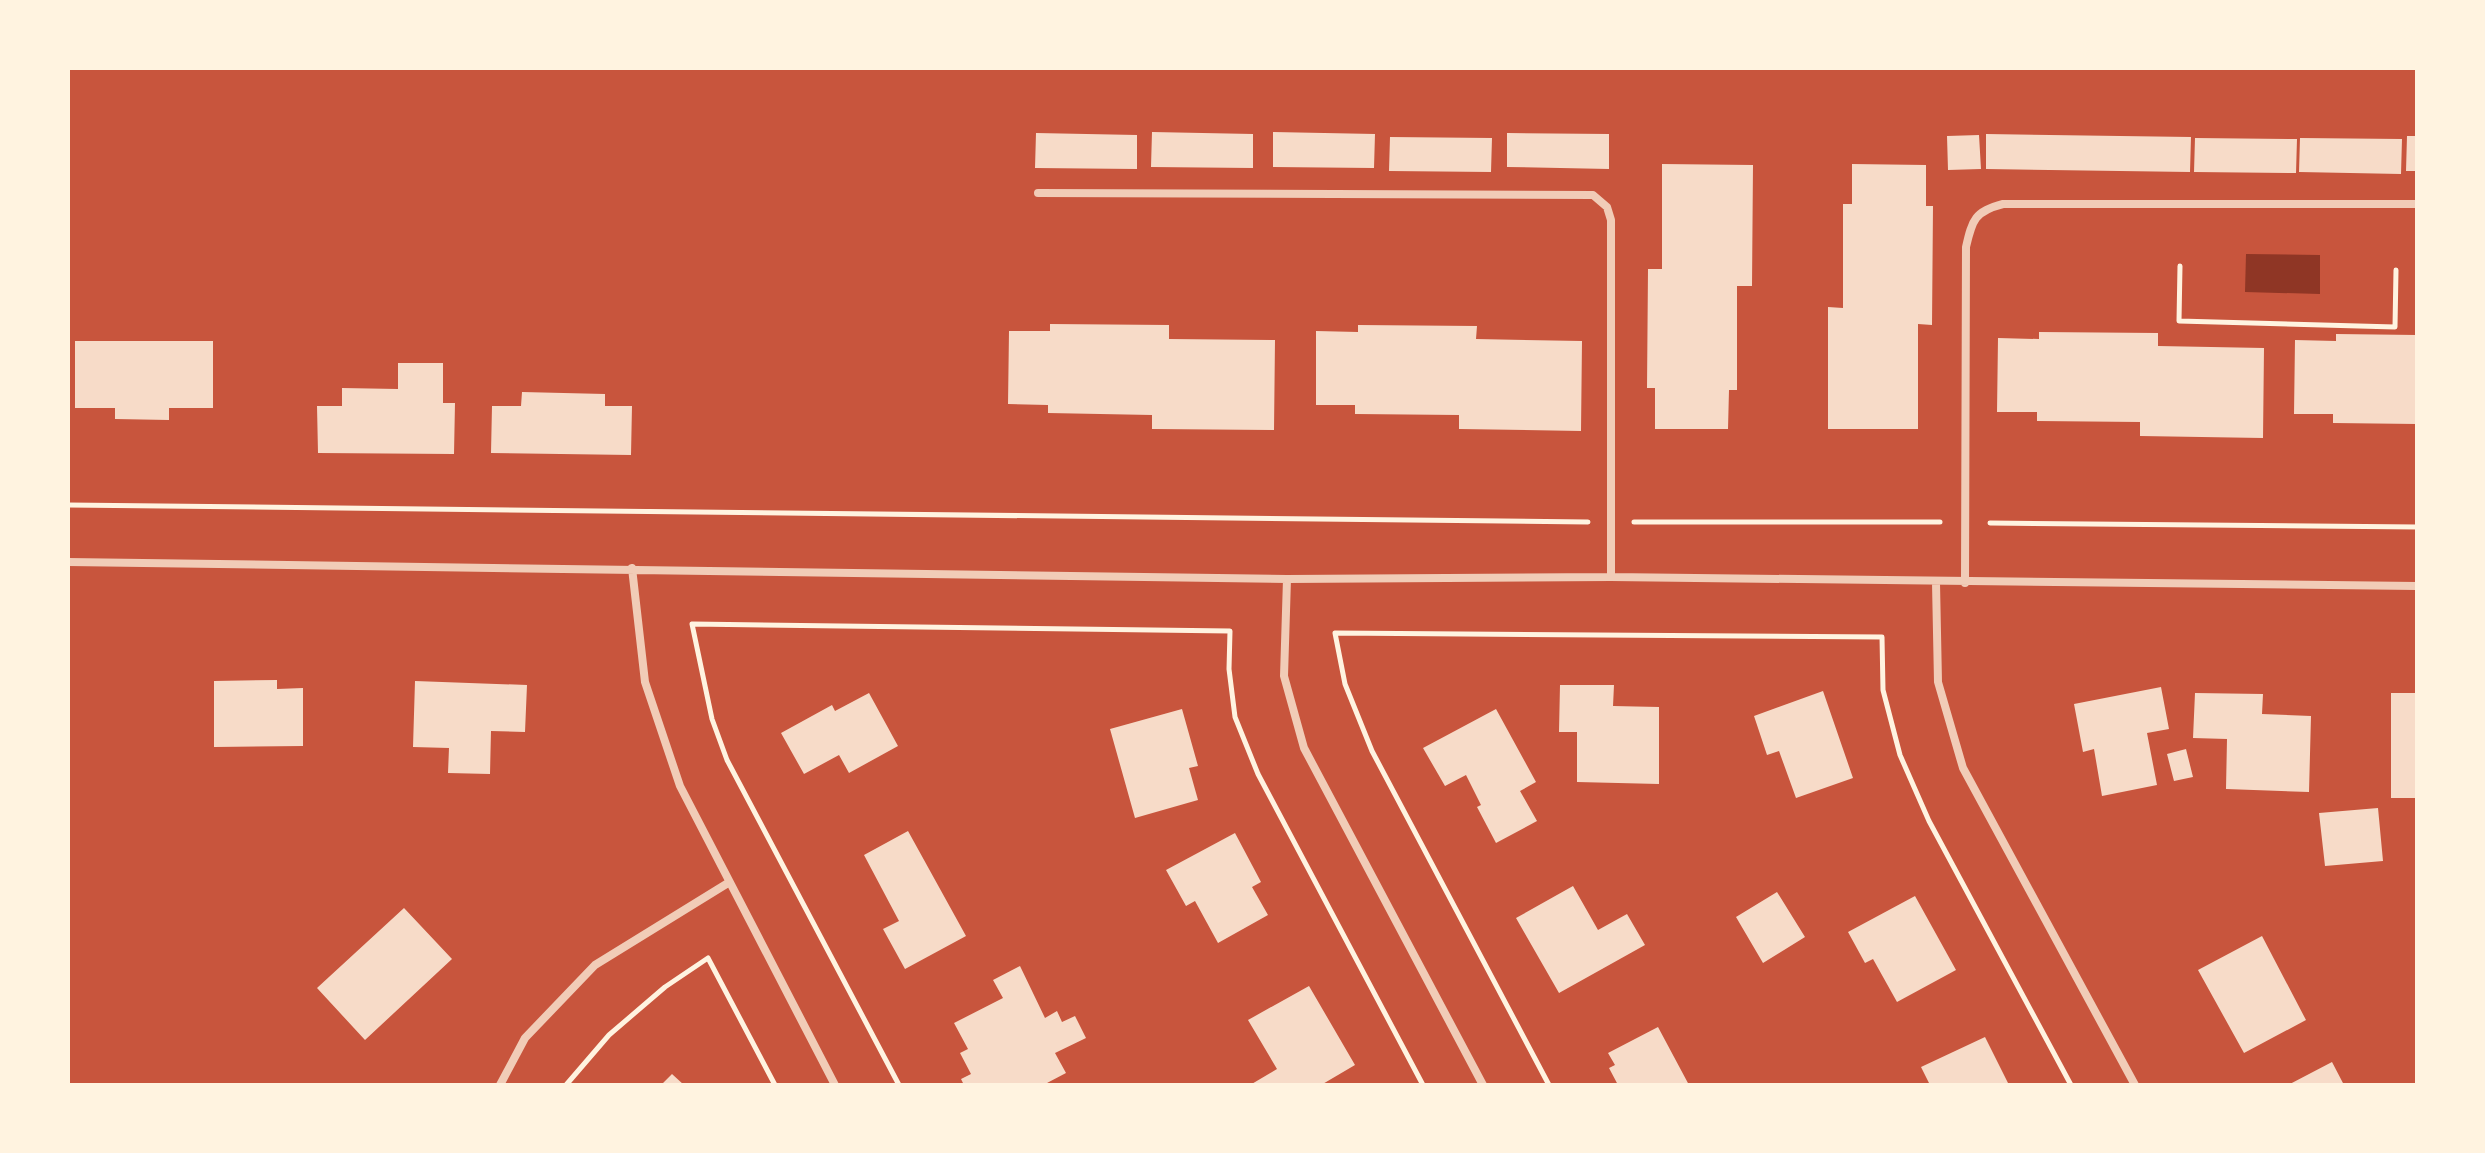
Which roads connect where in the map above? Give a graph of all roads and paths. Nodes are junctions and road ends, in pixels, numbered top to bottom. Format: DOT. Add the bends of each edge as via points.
graph roads {
  1 [pos="1038,193"];
  2 [pos="2417,204"];
  3 [pos="2180,266"];
  4 [pos="2396,270"];
  5 [pos="68,505"];
  6 [pos="1611,522"];
  7 [pos="1965,523"];
  8 [pos="2417,527"];
  9 [pos="68,562"];
  10 [pos="632,568"];
  11 [pos="1611,577"];
  12 [pos="1287,579"];
  13 [pos="1936,583"];
  14 [pos="1965,583"];
  15 [pos="2417,586"];
  16 [pos="728,883"];
  17 [pos="500,1085"];
  18 [pos="566,1085"];
  19 [pos="775,1085"];
  20 [pos="835,1085"];
  21 [pos="899,1085"];
  22 [pos="1423,1085"];
  23 [pos="1483,1085"];
  24 [pos="1549,1085"];
  25 [pos="2071,1085"];
  26 [pos="2135,1085"];
  1 -- 6 [label="street" via="1593,195 1607,207 1611,220"];
  2 -- 7 [label="street" via="2003,204 1984,209 1971,224 1966,247"];
  3 -- 4 [label="path" via="2179,321 2395,327"];
  5 -- 6 [label="path"];
  6 -- 7 [label="path"];
  6 -- 11 [label="street"];
  7 -- 8 [label="path"];
  7 -- 14 [label="street"];
  9 -- 10 [label="street"];
  10 -- 12 [label="street"];
  10 -- 16 [label="street" via="645,682 680,786"];
  11 -- 12 [label="street"];
  11 -- 13 [label="street"];
  12 -- 23 [label="street" via="1284,676 1304,748"];
  13 -- 14 [label="street"];
  13 -- 26 [label="street" via="1938,682 1963,768"];
  14 -- 15 [label="street"];
  16 -- 17 [label="street" via="595,965 525,1038"];
  16 -- 20 [label="street"];
  18 -- 19 [label="path" via="609,1035 708,958"];
  21 -- 22 [label="path" via="727,760 712,719 692,624 1230,631 1235,717 1258,774"];
  24 -- 25 [label="path" via="1372,751 1345,684 1335,633 1882,637 1883,690 1900,755 1929,821"];
}
